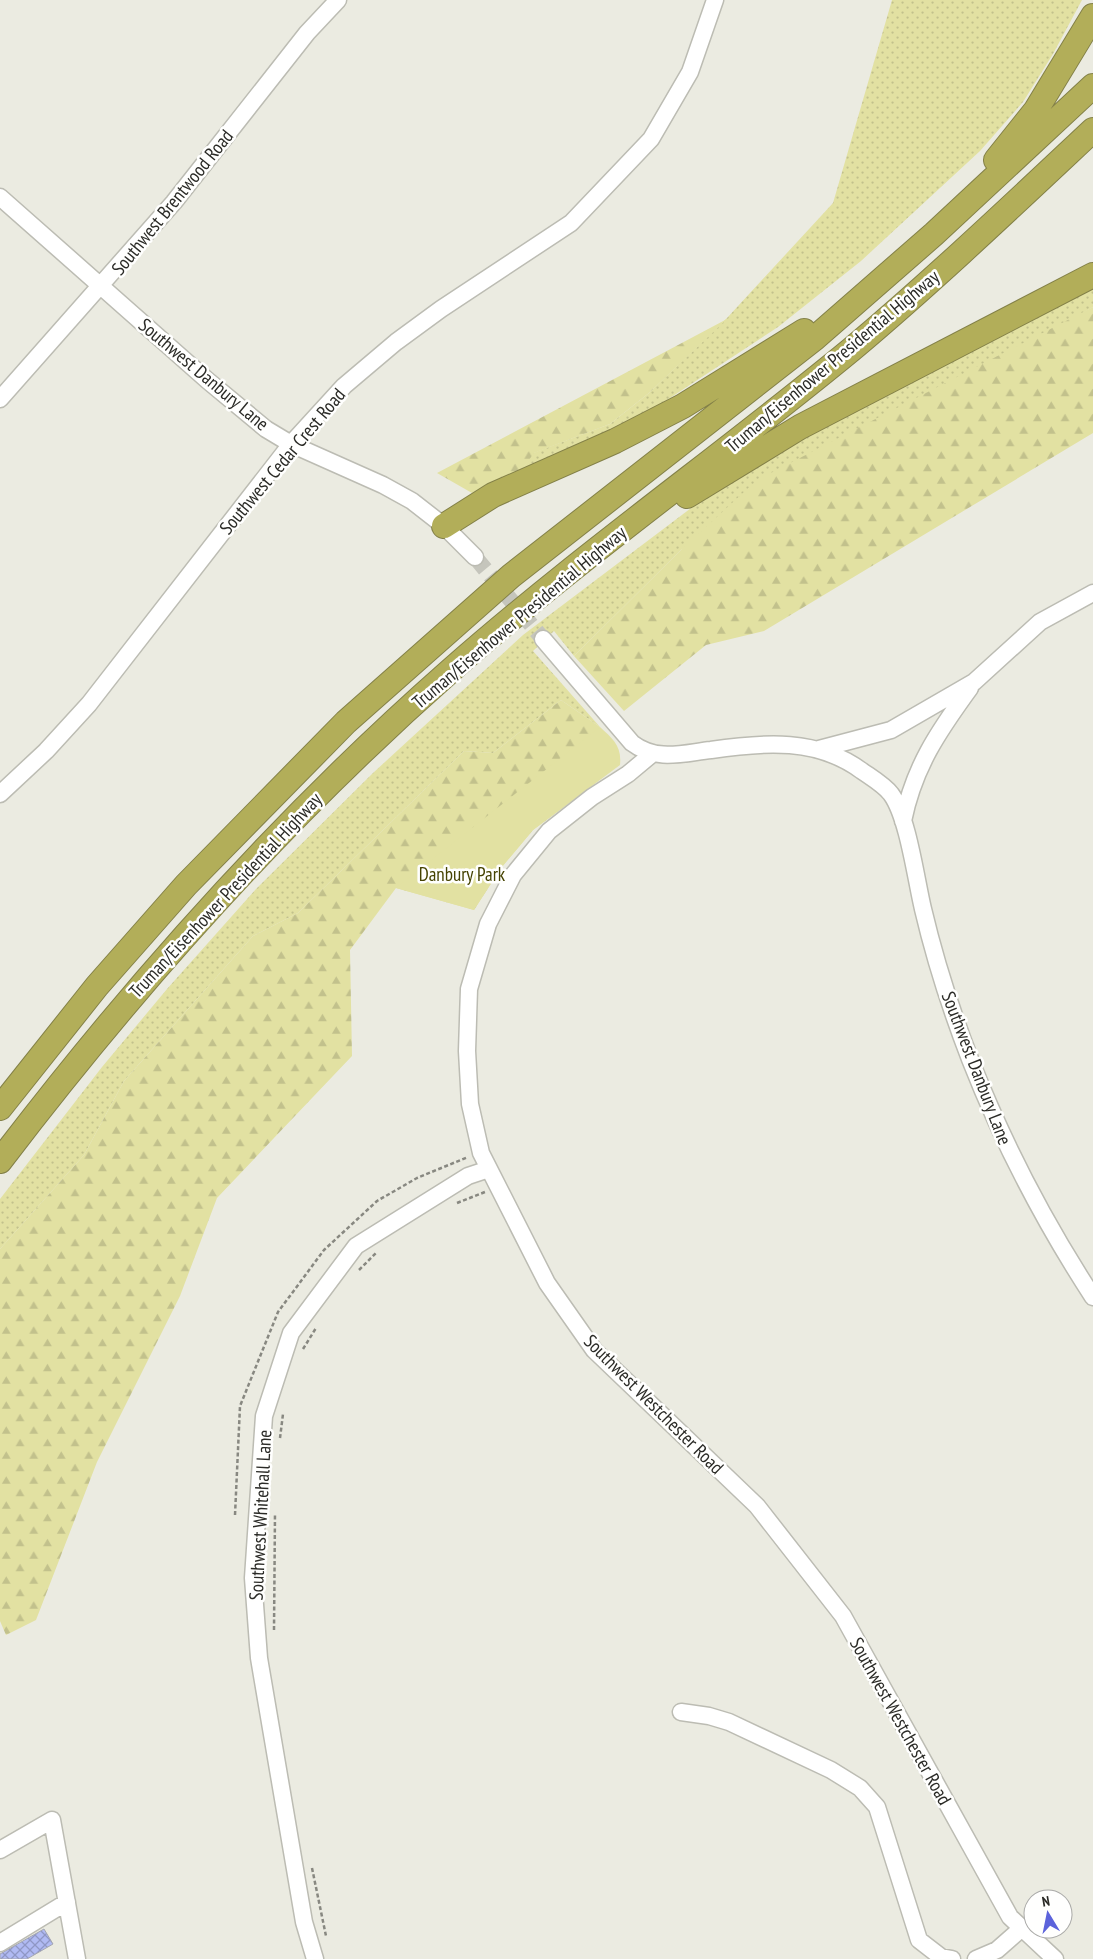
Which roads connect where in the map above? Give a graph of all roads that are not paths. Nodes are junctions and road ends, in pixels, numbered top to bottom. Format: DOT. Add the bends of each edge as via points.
graph roads {
  1 [pos="338,0"];
  2 [pos="715,0"];
  3 [pos="1093,16"];
  4 [pos="1093,86"];
  5 [pos="1093,130"];
  6 [pos="0,197"];
  7 [pos="934,234"];
  8 [pos="1093,276"];
  9 [pos="102,286"];
  10 [pos="868,293"];
  11 [pos="0,398"];
  12 [pos="291,444"];
  13 [pos="444,526"];
  14 [pos="474,558"];
  15 [pos="563,576"];
  16 [pos="1093,593"];
  17 [pos="543,639"];
  18 [pos="974,682"];
  19 [pos="819,749"];
  20 [pos="652,754"];
  21 [pos="0,794"];
  22 [pos="902,821"];
  23 [pos="0,1108"];
  24 [pos="0,1161"];
  25 [pos="489,1169"];
  26 [pos="1093,1297"];
  27 [pos="681,1712"];
  28 [pos="0,1850"];
  29 [pos="67,1902"];
  30 [pos="1022,1928"];
  31 [pos="0,1943"];
  32 [pos="77,1959"];
  33 [pos="315,1959"];
  34 [pos="952,1959"];
  35 [pos="976,1959"];
  36 [pos="1055,1959"];
  1 -- 9 [label="street, Southwest Brentwood Road" via="307,32 174,202"];
  2 -- 12 [label="street, Southwest Cedar Crest Road" via="690,72 651,138 571,223 396,342 344,386"];
  3 -- 7 [label="highway" via="1036,110"];
  4 -- 7 [label="highway, Truman/Eisenhower Presidential Highway"];
  5 -- 15 [label="highway, Truman/Eisenhower Presidential Highway" via="944,269 853,348"];
  6 -- 9 [label="street, Southwest Danbury Lane"];
  7 -- 10 [label="highway, Truman/Eisenhower Presidential Highway"];
  8 -- 15 [label="highway" via="800,427"];
  9 -- 11 [label="street, Southwest Brentwood Road"];
  9 -- 12 [label="street, Southwest Danbury Lane" via="207,380 266,429"];
  10 -- 13 [label="highway" via="683,406 615,441 493,495"];
  10 -- 23 [label="highway, Truman/Eisenhower Presidential Highway" via="511,576 346,722 186,885 97,986"];
  12 -- 13 [label="street, Southwest Danbury Lane" via="383,485 412,501"];
  12 -- 21 [label="street, Southwest Cedar Crest Road" via="89,704"];
  13 -- 14 [label="street, Southwest Danbury Lane"];
  15 -- 24 [label="highway, Truman/Eisenhower Presidential Highway" via="397,719 253,862 125,1003"];
  16 -- 18 [label="street" via="1040,622"];
  17 -- 20 [label="street" via="632,743"];
  18 -- 19 [label="street" via="891,730"];
  18 -- 22 [label="street, Southwest Danbury Lane" via="936,734 908,793"];
  19 -- 20 [label="street, Southwest Danbury Lane" via="786,744 686,754"];
  19 -- 22 [label="street, Southwest Danbury Lane" via="839,756 880,784 891,795"];
  20 -- 25 [label="street, Southwest Westchester Road" via="550,831 513,875 488,924 469,989 467,1051 470,1104 481,1154"];
  22 -- 26 [label="street, Southwest Danbury Lane" via="937,960 970,1059 1012,1157"];
  25 -- 30 [label="street, Southwest Westchester Road" via="547,1283 594,1350 757,1506 843,1616 1010,1917"];
  25 -- 33 [label="street, Southwest Whitehall Lane" via="468,1176 356,1246 291,1333 264,1416 253,1578 259,1658 304,1922"];
  27 -- 34 [label="street" via="729,1722 831,1770 860,1788 877,1807 919,1940 941,1957"];
  28 -- 29 [label="street" via="52,1820"];
  29 -- 31 [label="street"];
  29 -- 32 [label="street"];
  30 -- 35 [label="street" via="997,1950"];
  30 -- 36 [label="street, Southwest Westchester Road"];
}
